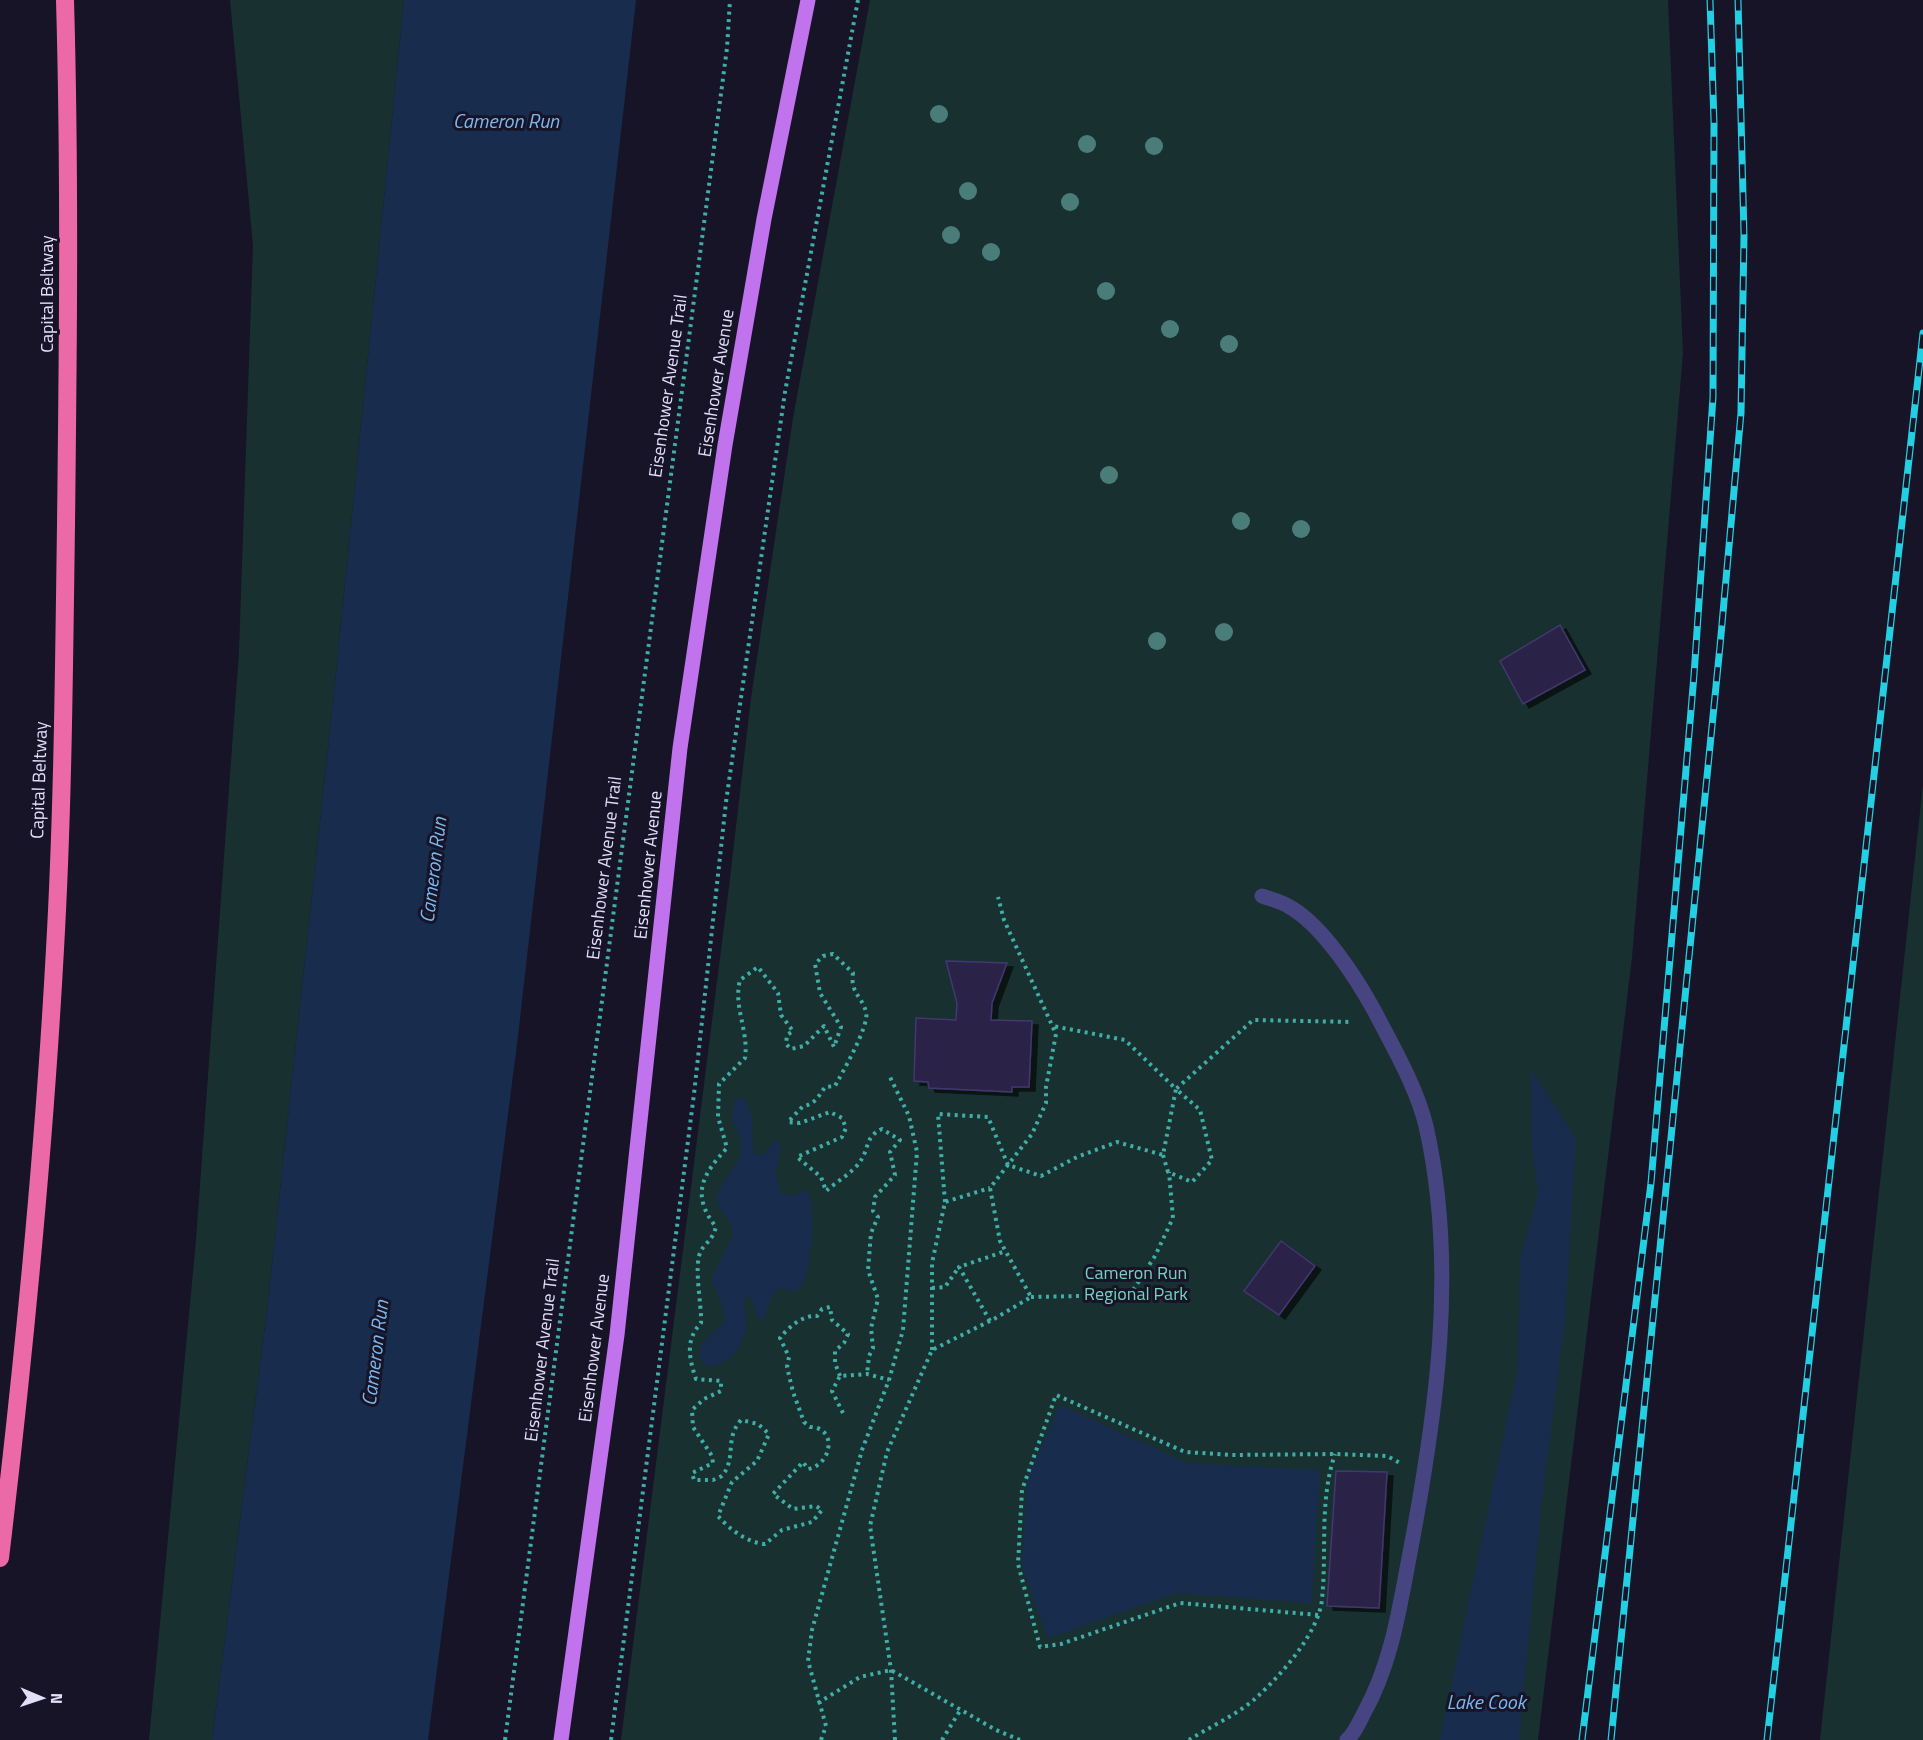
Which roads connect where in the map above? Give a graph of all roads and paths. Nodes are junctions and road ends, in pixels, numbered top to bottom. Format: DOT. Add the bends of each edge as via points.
graph roads {
  1 [pos="65,0"];
  2 [pos="730,0"];
  3 [pos="808,0"];
  4 [pos="858,0"];
  5 [pos="1262,896"];
  6 [pos="998,897"];
  7 [pos="1379,1020"];
  8 [pos="1052,1026"];
  9 [pos="890,1077"];
  10 [pos="1176,1089"];
  11 [pos="1163,1155"];
  12 [pos="1008,1165"];
  13 [pos="1168,1172"];
  14 [pos="990,1188"];
  15 [pos="945,1202"];
  16 [pos="1006,1251"];
  17 [pos="959,1267"];
  18 [pos="932,1288"];
  19 [pos="1031,1297"];
  20 [pos="990,1321"];
  21 [pos="932,1350"];
  22 [pos="867,1374"];
  23 [pos="840,1376"];
  24 [pos="889,1380"];
  25 [pos="843,1413"];
  26 [pos="1336,1454"];
  27 [pos="1425,1476"];
  28 [pos="0,1558"];
  29 [pos="1318,1615"];
  30 [pos="891,1670"];
  31 [pos="818,1703"];
  32 [pos="961,1709"];
  33 [pos="505,1740"];
  34 [pos="561,1740"];
  35 [pos="611,1740"];
  36 [pos="821,1740"];
  37 [pos="895,1740"];
  38 [pos="942,1740"];
  39 [pos="1020,1740"];
  40 [pos="1189,1740"];
  41 [pos="1347,1740"];
  1 -- 28 [label="highway, Capital Beltway" via="69,308 55,947 18,1407"];
  2 -- 33 [label="path, Eisenhower Avenue Trail" via="727,48"];
  3 -- 34 [label="main road, Eisenhower Avenue" via="725,445 680,748 617,1335"];
  4 -- 35 [label="path" via="785,392 725,812 694,1094"];
  5 -- 7 [label="lane" via="1288,906 1329,944"];
  6 -- 8 [label="path" via="1004,920"];
  7 -- 10 [label="path" via="1252,1020"];
  7 -- 27 [label="lane" via="1404,1068 1425,1125 1439,1207 1439,1350"];
  8 -- 10 [label="path" via="1125,1040"];
  8 -- 12 [label="path" via="1056,1034 1046,1102 1032,1134"];
  9 -- 24 [label="path" via="909,1116 917,1152 903,1330"];
  10 -- 11 [label="path"];
  10 -- 13 [label="path" via="1200,1110 1212,1160 1192,1182"];
  11 -- 12 [label="path" via="1117,1142 1041,1176"];
  11 -- 13 [label="path"];
  12 -- 14 [label="path"];
  12 -- 15 [label="path" via="988,1117 938,1114"];
  13 -- 19 [label="path" via="1173,1218 1130,1295"];
  14 -- 15 [label="path"];
  14 -- 16 [label="path" via="1000,1241"];
  15 -- 18 [label="path" via="932,1263"];
  16 -- 17 [label="path"];
  16 -- 19 [label="path"];
  17 -- 18 [label="path" via="945,1287"];
  17 -- 20 [label="path"];
  18 -- 21 [label="path"];
  19 -- 20 [label="path"];
  20 -- 21 [label="path"];
  21 -- 30 [label="path" via="887,1452 870,1527"];
  22 -- 23 [label="path"];
  22 -- 23 [label="path" via="878,1299 868,1270 871,1233 878,1217 873,1211 875,1197 895,1174 890,1152 900,1140 882,1130 875,1132 868,1138 859,1164 826,1191 821,1178 797,1157 842,1137 846,1128 842,1118 830,1112 800,1123 788,1122 825,1088 835,1086 858,1046 865,1021 867,1013 851,985 853,973 833,954 823,956 815,964 820,993 841,1027 834,1047 824,1026 804,1046 791,1049 786,1044 787,1035 793,1031 781,1015 778,993 758,967 740,980 736,995 745,1030 745,1058 719,1084 718,1117 727,1148 704,1179 705,1214 716,1227 712,1240 701,1251 700,1323 691,1333 689,1354 696,1379 721,1380 721,1391 692,1410 693,1427 713,1464 692,1473 694,1480 722,1476 730,1460 731,1433 741,1420 758,1424 769,1434 757,1461 732,1482 718,1516 754,1544 765,1544 782,1530 812,1522 822,1510 816,1506 793,1509 773,1494 803,1462 808,1469 815,1467 824,1462 828,1453 824,1431 804,1422 787,1367 789,1357 780,1338 796,1323 830,1308 832,1320 848,1334 835,1351"];
  22 -- 24 [label="path"];
  23 -- 25 [label="path" via="832,1391"];
  24 -- 31 [label="path" via="862,1450 812,1630 808,1661"];
  26 -- 27 [label="path" via="1387,1456"];
  26 -- 29 [label="path" via="1324,1513 1322,1601"];
  26 -- 29 [label="path" via="1185,1452 1056,1395 1022,1490 1018,1564 1040,1647 1061,1644 1180,1603"];
  27 -- 41 [label="lane" via="1393,1638 1379,1686"];
  29 -- 40 [label="path" via="1310,1635 1257,1697"];
  30 -- 31 [label="path" via="860,1677"];
  30 -- 32 [label="path"];
  30 -- 37 [label="path"];
  31 -- 36 [label="path" via="826,1726"];
  32 -- 38 [label="path"];
  32 -- 39 [label="path"];
}
